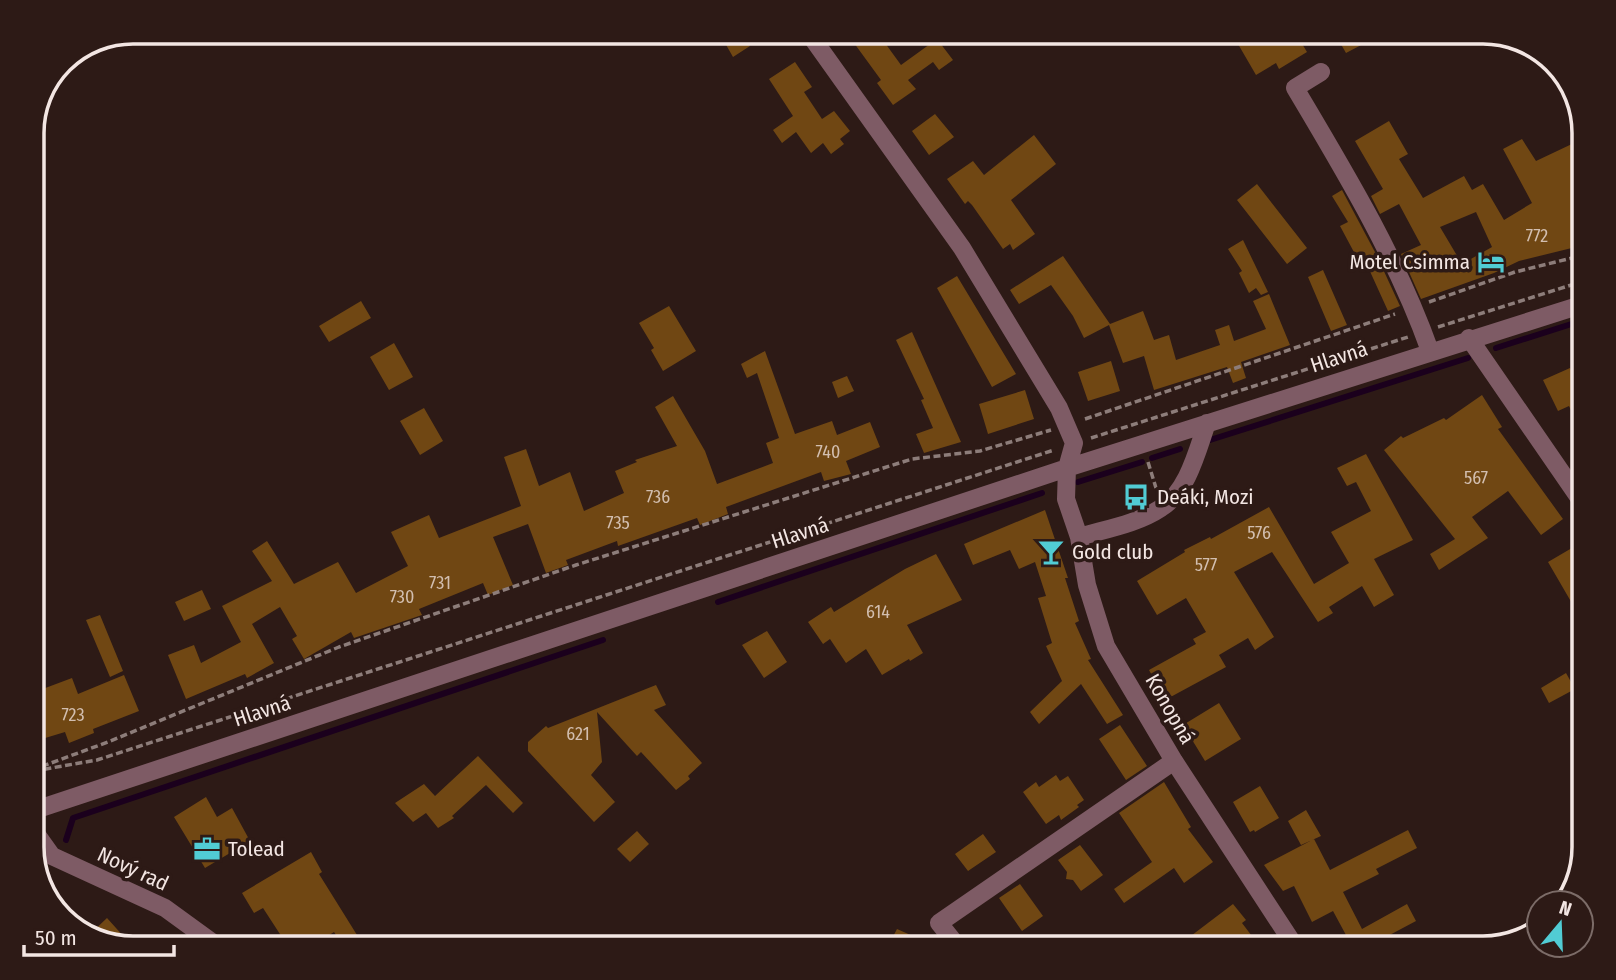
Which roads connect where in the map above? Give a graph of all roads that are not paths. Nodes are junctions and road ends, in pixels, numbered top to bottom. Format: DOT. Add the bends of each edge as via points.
graph roads {
  1 [pos="817,44"];
  2 [pos="1321,72"];
  3 [pos="1572,308"];
  4 [pos="1469,338"];
  5 [pos="1430,351"];
  6 [pos="1207,423"];
  7 [pos="1068,468"];
  8 [pos="1572,488"];
  9 [pos="1079,537"];
  10 [pos="1174,761"];
  11 [pos="44,807"];
  12 [pos="44,845"];
  13 [pos="204,936"];
  14 [pos="949,936"];
  15 [pos="1288,936"];
  1 -- 7 [label="street, Konopná" via="962,248 1059,408 1074,443"];
  2 -- 5 [label="street" via="1295,88 1358,194"];
  3 -- 4 [label="street, Hlavná"];
  4 -- 5 [label="street, Hlavná"];
  4 -- 8 [label="street"];
  5 -- 6 [label="street, Hlavná"];
  6 -- 7 [label="street, Hlavná"];
  6 -- 9 [label="street" via="1194,461 1163,508"];
  7 -- 9 [label="street, Konopná" via="1066,499"];
  7 -- 11 [label="street, Hlavná"];
  9 -- 10 [label="street, Konopná" via="1087,585 1106,646"];
  10 -- 14 [label="street" via="939,923"];
  10 -- 15 [label="street, Konopná"];
  12 -- 13 [label="street, Nový rad" via="52,856 165,908"];
}
